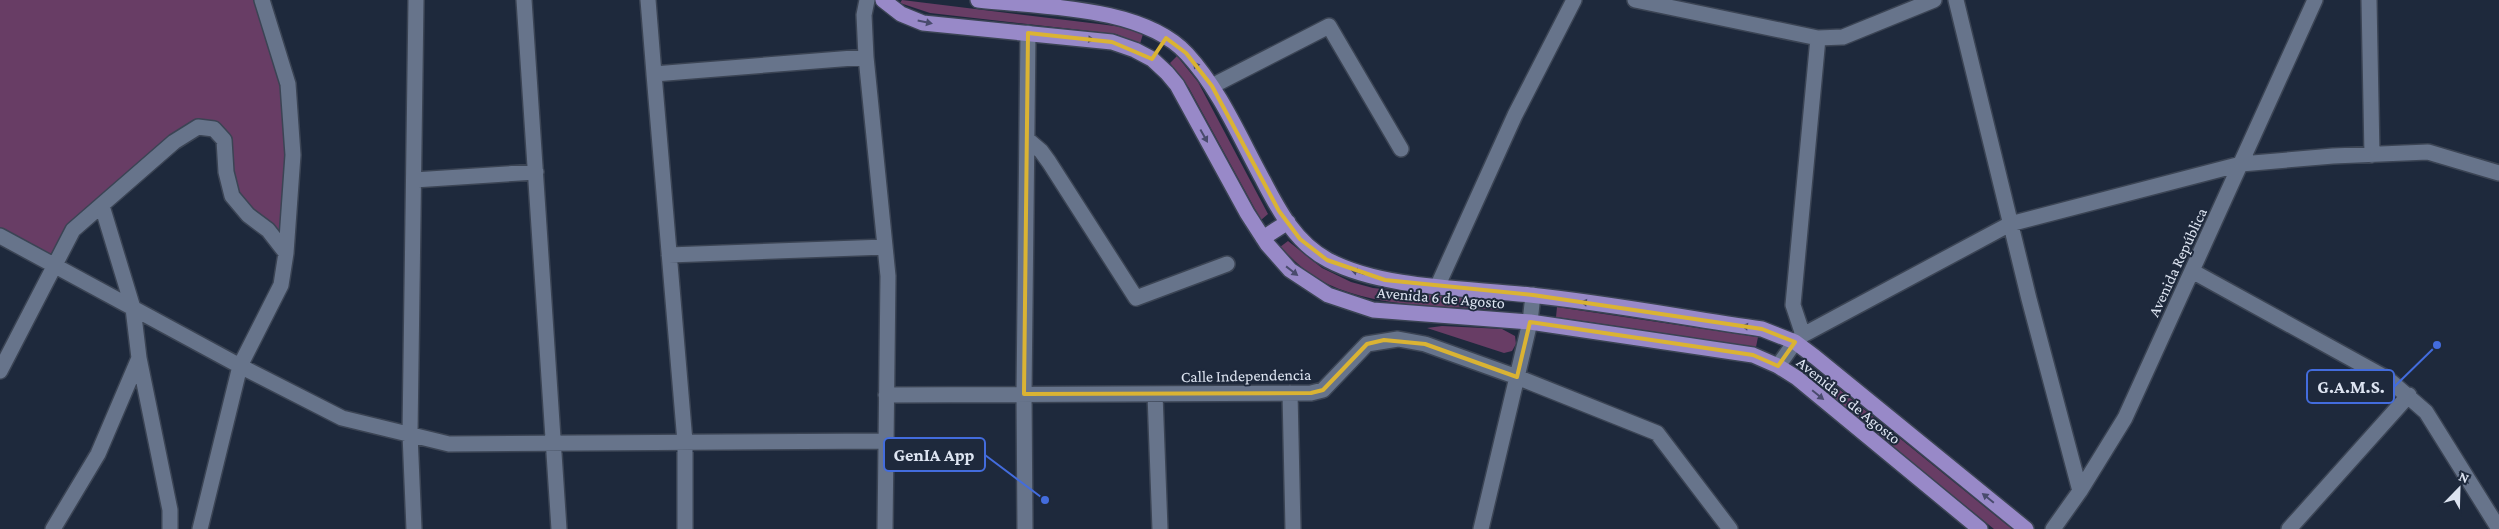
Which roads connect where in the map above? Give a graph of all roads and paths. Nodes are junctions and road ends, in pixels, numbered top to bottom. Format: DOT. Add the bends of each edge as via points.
graph roads {
  1 [pos="262,0"];
  2 [pos="416,0"];
  3 [pos="524,0"];
  4 [pos="648,0"];
  5 [pos="867,0"];
  6 [pos="883,0"];
  7 [pos="978,0"];
  8 [pos="1574,0"];
  9 [pos="1635,0"];
  10 [pos="1934,0"];
  11 [pos="1956,0"];
  12 [pos="2315,0"];
  13 [pos="2369,0"];
  14 [pos="1028,33"];
  15 [pos="1166,38"];
  16 [pos="1818,38"];
  17 [pos="866,57"];
  18 [pos="1152,60"];
  19 [pos="654,74"];
  20 [pos="1212,86"];
  21 [pos="1027,139"];
  22 [pos="1401,148"];
  23 [pos="2372,155"];
  24 [pos="2241,164"];
  25 [pos="536,172"];
  26 [pos="2499,172"];
  27 [pos="414,180"];
  28 [pos="102,206"];
  29 [pos="1288,222"];
  30 [pos="2010,224"];
  31 [pos="0,236"];
  32 [pos="1263,238"];
  33 [pos="885,246"];
  34 [pos="286,253"];
  35 [pos="669,255"];
  36 [pos="1227,264"];
  37 [pos="55,266"];
  38 [pos="2192,271"];
  39 [pos="1438,285"];
  40 [pos="1533,295"];
  41 [pos="134,308"];
  42 [pos="1530,322"];
  43 [pos="1799,338"];
  44 [pos="139,358"];
  45 [pos="240,366"];
  46 [pos="1778,366"];
  47 [pos="0,371"];
  48 [pos="1517,377"];
  49 [pos="1290,393"];
  50 [pos="1024,394"];
  51 [pos="1154,394"];
  52 [pos="886,395"];
  53 [pos="2409,395"];
  54 [pos="410,434"];
  55 [pos="886,441"];
  56 [pos="685,442"];
  57 [pos="555,443"];
  58 [pos="2080,491"];
  59 [pos="2293,528"];
  60 [pos="53,529"];
  61 [pos="170,529"];
  62 [pos="200,529"];
  63 [pos="414,529"];
  64 [pos="559,529"];
  65 [pos="685,529"];
  66 [pos="885,529"];
  67 [pos="1025,529"];
  68 [pos="1160,529"];
  69 [pos="1293,529"];
  70 [pos="1481,529"];
  71 [pos="1730,529"];
  72 [pos="1980,529"];
  73 [pos="2026,529"];
  74 [pos="2053,529"];
  75 [pos="2499,529"];
  1 -- 34 [label="street" via="288,84 293,156"];
  2 -- 27 [label="street"];
  3 -- 25 [label="street"];
  4 -- 19 [label="street"];
  5 -- 17 [label="street" via="864,15"];
  6 -- 14 [label="highway, Avenida 6 de Agosto, one-way" via="901,14 923,23"];
  7 -- 15 [label="highway, Avenida 6 de Agosto" via="1108,14 1136,22"];
  8 -- 39 [label="street" via="1515,115"];
  9 -- 16 [label="street"];
  10 -- 16 [label="street" via="1843,37"];
  11 -- 30 [label="street"];
  12 -- 24 [label="street, Avenida República"];
  13 -- 23 [label="street"];
  14 -- 18 [label="highway, Avenida 6 de Agosto, one-way" via="1112,42"];
  14 -- 21 [label="street"];
  15 -- 18 [label="highway"];
  20 -- 15 [label="highway, Avenida 6 de Agosto, one-way" via="1186,53"];
  16 -- 43 [label="street" via="1793,304"];
  17 -- 19 [label="street"];
  17 -- 33 [label="street"];
  18 -- 32 [label="highway, Avenida 6 de Agosto, one-way" via="1177,85"];
  19 -- 35 [label="street"];
  20 -- 22 [label="street" via="1329,26"];
  20 -- 29 [label="highway, Avenida 6 de Agosto"];
  21 -- 36 [label="street" via="1049,162 1136,298"];
  21 -- 50 [label="street"];
  23 -- 24 [label="street"];
  23 -- 26 [label="street" via="2428,152"];
  24 -- 30 [label="street"];
  24 -- 38 [label="street, Avenida República"];
  25 -- 27 [label="street"];
  25 -- 57 [label="street"];
  27 -- 54 [label="street"];
  28 -- 34 [label="street" via="174,142 198,127 214,129 224,140 226,172 232,196 248,215 268,230"];
  28 -- 37 [label="street" via="73,230"];
  28 -- 41 [label="street"];
  29 -- 32 [label="highway"];
  39 -- 29 [label="highway, Avenida 6 de Agosto, one-way" via="1386,280 1354,272 1300,239"];
  30 -- 43 [label="street"];
  30 -- 58 [label="street"];
  31 -- 37 [label="street"];
  32 -- 42 [label="highway, Avenida 6 de Agosto, one-way" via="1290,270 1328,295 1373,310"];
  33 -- 35 [label="street"];
  33 -- 52 [label="street" via="888,276"];
  34 -- 45 [label="street" via="281,285"];
  35 -- 56 [label="street"];
  37 -- 41 [label="street"];
  37 -- 47 [label="street"];
  38 -- 53 [label="street" via="2388,378"];
  38 -- 58 [label="street, Avenida República" via="2125,418"];
  39 -- 40 [label="highway, Avenida 6 de Agosto"];
  40 -- 42 [label="street"];
  43 -- 40 [label="highway, Avenida 6 de Agosto, one-way" via="1762,329"];
  41 -- 44 [label="street"];
  41 -- 45 [label="street"];
  42 -- 46 [label="highway, Avenida 6 de Agosto" via="1753,355"];
  42 -- 48 [label="street"];
  43 -- 46 [label="street"];
  73 -- 43 [label="highway, Avenida 6 de Agosto, one-way"];
  44 -- 60 [label="street" via="98,454"];
  44 -- 61 [label="street" via="170,510"];
  45 -- 54 [label="street" via="342,418"];
  45 -- 62 [label="street"];
  46 -- 72 [label="highway, Avenida 6 de Agosto, one-way" via="1797,378"];
  48 -- 49 [label="street, Calle Independencia" via="1424,344 1398,339 1367,344 1323,390"];
  48 -- 70 [label="street"];
  48 -- 71 [label="street, Calle Independencia" via="1657,432"];
  49 -- 51 [label="street, Calle Independencia"];
  49 -- 69 [label="street"];
  50 -- 51 [label="street, Calle Independencia"];
  50 -- 52 [label="street, Calle Independencia"];
  50 -- 67 [label="street"];
  51 -- 68 [label="street"];
  52 -- 55 [label="street"];
  53 -- 59 [label="street"];
  53 -- 75 [label="street" via="2426,412"];
  54 -- 57 [label="street" via="449,444"];
  54 -- 63 [label="street"];
  55 -- 56 [label="street"];
  55 -- 66 [label="street"];
  56 -- 57 [label="street"];
  56 -- 65 [label="street"];
  57 -- 64 [label="street"];
  58 -- 74 [label="street, Avenida República"];
}
